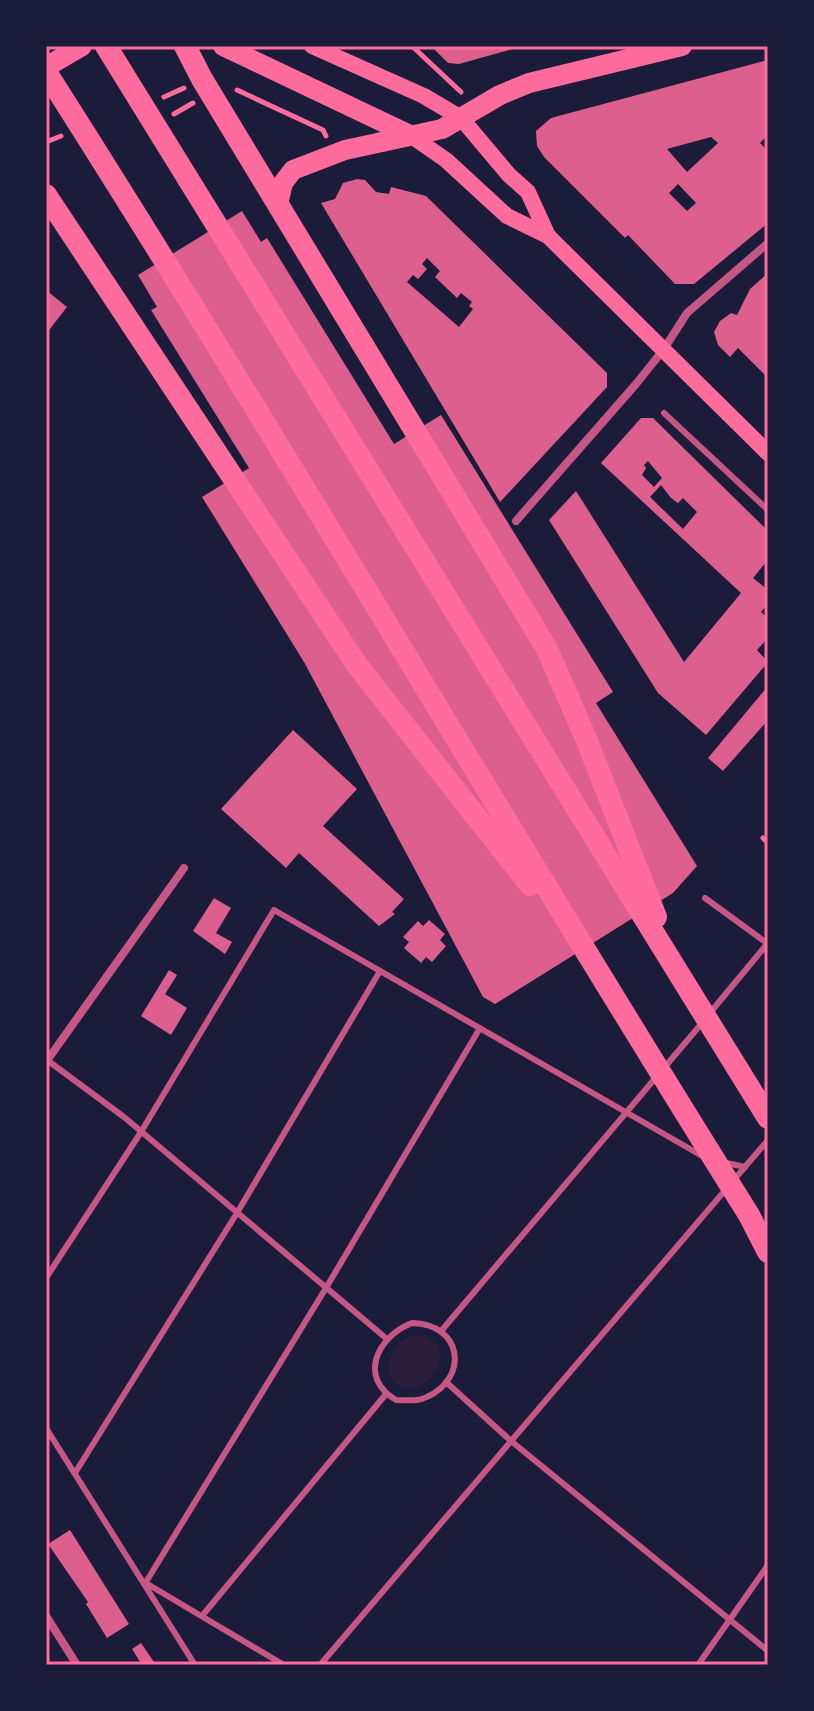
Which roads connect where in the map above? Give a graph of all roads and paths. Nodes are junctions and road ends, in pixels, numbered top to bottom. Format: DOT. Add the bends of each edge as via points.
graph roads {
  1 [pos="82,46"];
  2 [pos="106,46"];
  3 [pos="185,46"];
  4 [pos="223,46"];
  5 [pos="312,46"];
  6 [pos="412,46"];
  7 [pos="682,46"];
  8 [pos="46,69"];
  9 [pos="225,84"];
  10 [pos="464,95"];
  11 [pos="461,118"];
  12 [pos="410,135"];
  13 [pos="330,142"];
  14 [pos="46,195"];
  15 [pos="278,204"];
  16 [pos="548,236"];
  17 [pos="768,243"];
  18 [pos="664,349"];
  19 [pos="664,413"];
  20 [pos="768,453"];
  21 [pos="768,510"];
  22 [pos="516,521"];
  23 [pos="184,868"];
  24 [pos="705,898"];
  25 [pos="768,944"];
  26 [pos="590,962"];
  27 [pos="677,970"];
  28 [pos="380,971"];
  29 [pos="480,1028"];
  30 [pos="46,1060"];
  31 [pos="625,1112"];
  32 [pos="768,1118"];
  33 [pos="141,1132"];
  34 [pos="768,1140"];
  35 [pos="745,1167"];
  36 [pos="237,1213"];
  37 [pos="768,1252"];
  38 [pos="46,1278"];
  39 [pos="326,1288"];
  40 [pos="442,1330"];
  41 [pos="387,1339"];
  42 [pos="446,1382"];
  43 [pos="386,1394"];
  44 [pos="46,1428"];
  45 [pos="511,1441"];
  46 [pos="75,1473"];
  47 [pos="768,1565"];
  48 [pos="143,1581"];
  49 [pos="46,1616"];
  50 [pos="202,1616"];
  51 [pos="731,1618"];
  52 [pos="768,1651"];
  53 [pos="77,1665"];
  54 [pos="195,1665"];
  55 [pos="284,1665"];
  56 [pos="320,1665"];
  57 [pos="698,1665"];
  1 -- 8 [label="main road"];
  2 -- 27 [label="highway"];
  3 -- 15 [label="highway"];
  4 -- 12 [label="main road"];
  5 -- 11 [label="main road"];
  6 -- 10 [label="path"];
  7 -- 11 [label="main road" via="529,83"];
  8 -- 26 [label="highway"];
  9 -- 13 [label="path" via="323,130"];
  11 -- 12 [label="main road" via="442,129"];
  11 -- 16 [label="main road" via="528,192"];
  12 -- 15 [label="main road" via="345,150 293,170"];
  12 -- 16 [label="main road" via="507,216"];
  14 -- 26 [label="highway" via="357,665"];
  15 -- 27 [label="highway" via="547,649"];
  16 -- 18 [label="main road"];
  17 -- 18 [label="street" via="687,313"];
  18 -- 20 [label="main road"];
  18 -- 22 [label="street"];
  19 -- 21 [label="lane"];
  23 -- 30 [label="street"];
  24 -- 25 [label="lane"];
  25 -- 31 [label="lane"];
  26 -- 37 [label="highway"];
  27 -- 32 [label="highway"];
  28 -- 29 [label="lane"];
  28 -- 33 [label="lane" via="274,910"];
  28 -- 36 [label="lane"];
  29 -- 31 [label="lane"];
  29 -- 39 [label="lane"];
  30 -- 33 [label="lane"];
  31 -- 35 [label="lane" via="709,1160"];
  31 -- 40 [label="lane"];
  33 -- 36 [label="lane"];
  33 -- 38 [label="lane"];
  34 -- 35 [label="lane"];
  35 -- 45 [label="lane"];
  36 -- 39 [label="lane"];
  36 -- 46 [label="lane"];
  39 -- 41 [label="lane"];
  39 -- 48 [label="lane"];
  40 -- 41 [label="lane" via="412,1323"];
  40 -- 42 [label="lane" via="454,1354"];
  41 -- 43 [label="lane" via="374,1369"];
  42 -- 43 [label="lane" via="425,1399 396,1400"];
  42 -- 45 [label="lane"];
  43 -- 50 [label="lane"];
  44 -- 46 [label="lane"];
  45 -- 51 [label="lane"];
  45 -- 56 [label="lane"];
  46 -- 48 [label="lane"];
  47 -- 51 [label="lane"];
  48 -- 50 [label="lane"];
  48 -- 54 [label="lane"];
  49 -- 53 [label="street"];
  50 -- 55 [label="lane"];
  51 -- 52 [label="lane"];
  51 -- 57 [label="lane"];
}
